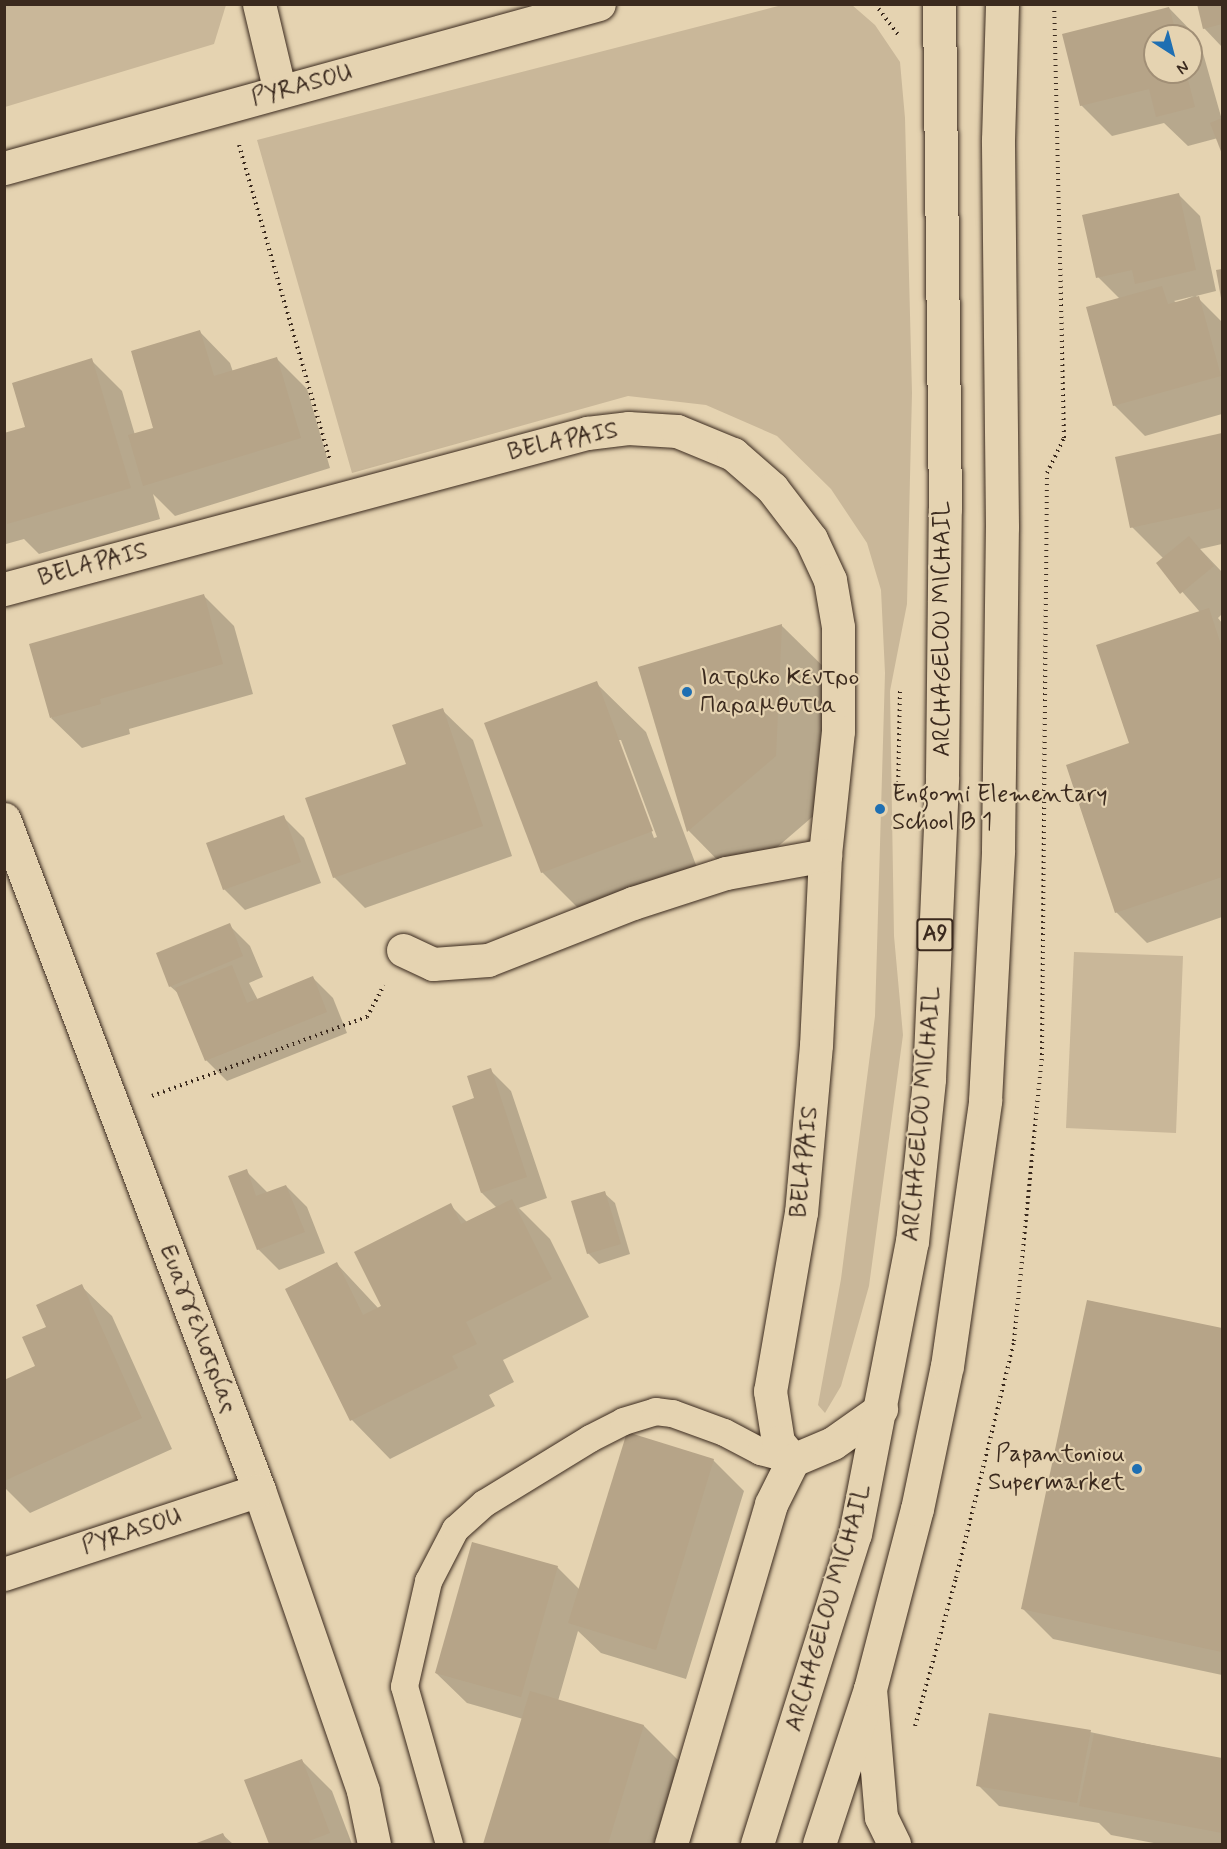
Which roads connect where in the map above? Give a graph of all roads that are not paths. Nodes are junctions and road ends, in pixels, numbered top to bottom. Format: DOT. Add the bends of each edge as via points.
graph roads {
  1 [pos="259,4"];
  2 [pos="599,4"];
  3 [pos="939,4"];
  4 [pos="1002,4"];
  5 [pos="280,92"];
  6 [pos="4,168"];
  7 [pos="4,589"];
  8 [pos="4,819"];
  9 [pos="825,855"];
  10 [pos="403,950"];
  11 [pos="881,1409"];
  12 [pos="793,1460"];
  13 [pos="259,1490"];
  14 [pos="4,1574"];
  15 [pos="870,1689"];
  16 [pos="374,1845"];
  17 [pos="449,1845"];
  18 [pos="671,1845"];
  19 [pos="758,1845"];
  20 [pos="819,1845"];
  21 [pos="894,1845"];
  1 -- 5 [label="street"];
  2 -- 5 [label="street, PYRASOU"];
  3 -- 11 [label="street, ARCHAGELOU MICHAIL / A9" via="945,497 941,801 929,1079 912,1242"];
  4 -- 15 [label="street" via="998,140 1002,527 998,814 985,1101 947,1366 917,1509"];
  5 -- 6 [label="street, PYRASOU"];
  7 -- 9 [label="street, BELAPAIS" via="587,433 628,428 677,431 733,454 794,512 830,580 838,627 838,731"];
  8 -- 13 [label="street, Ευαγγελιστρίας"];
  9 -- 10 [label="street" via="726,873 633,903 488,960 433,964"];
  9 -- 12 [label="street, BELAPAIS" via="816,1045 801,1212 770,1391 778,1442"];
  11 -- 12 [label="street" via="833,1443"];
  11 -- 19 [label="street, ARCHAGELOU MICHAIL / A9" via="855,1534"];
  12 -- 17 [label="lane" via="672,1413 655,1411 623,1421 590,1438 484,1503 455,1529 428,1581 404,1686"];
  12 -- 18 [label="street" via="771,1504 756,1550"];
  13 -- 14 [label="street, PYRASOU"];
  13 -- 16 [label="street, Ευαγγελιστρίας" via="363,1791"];
  15 -- 20 [label="street"];
  15 -- 21 [label="street" via="881,1817"];
}
